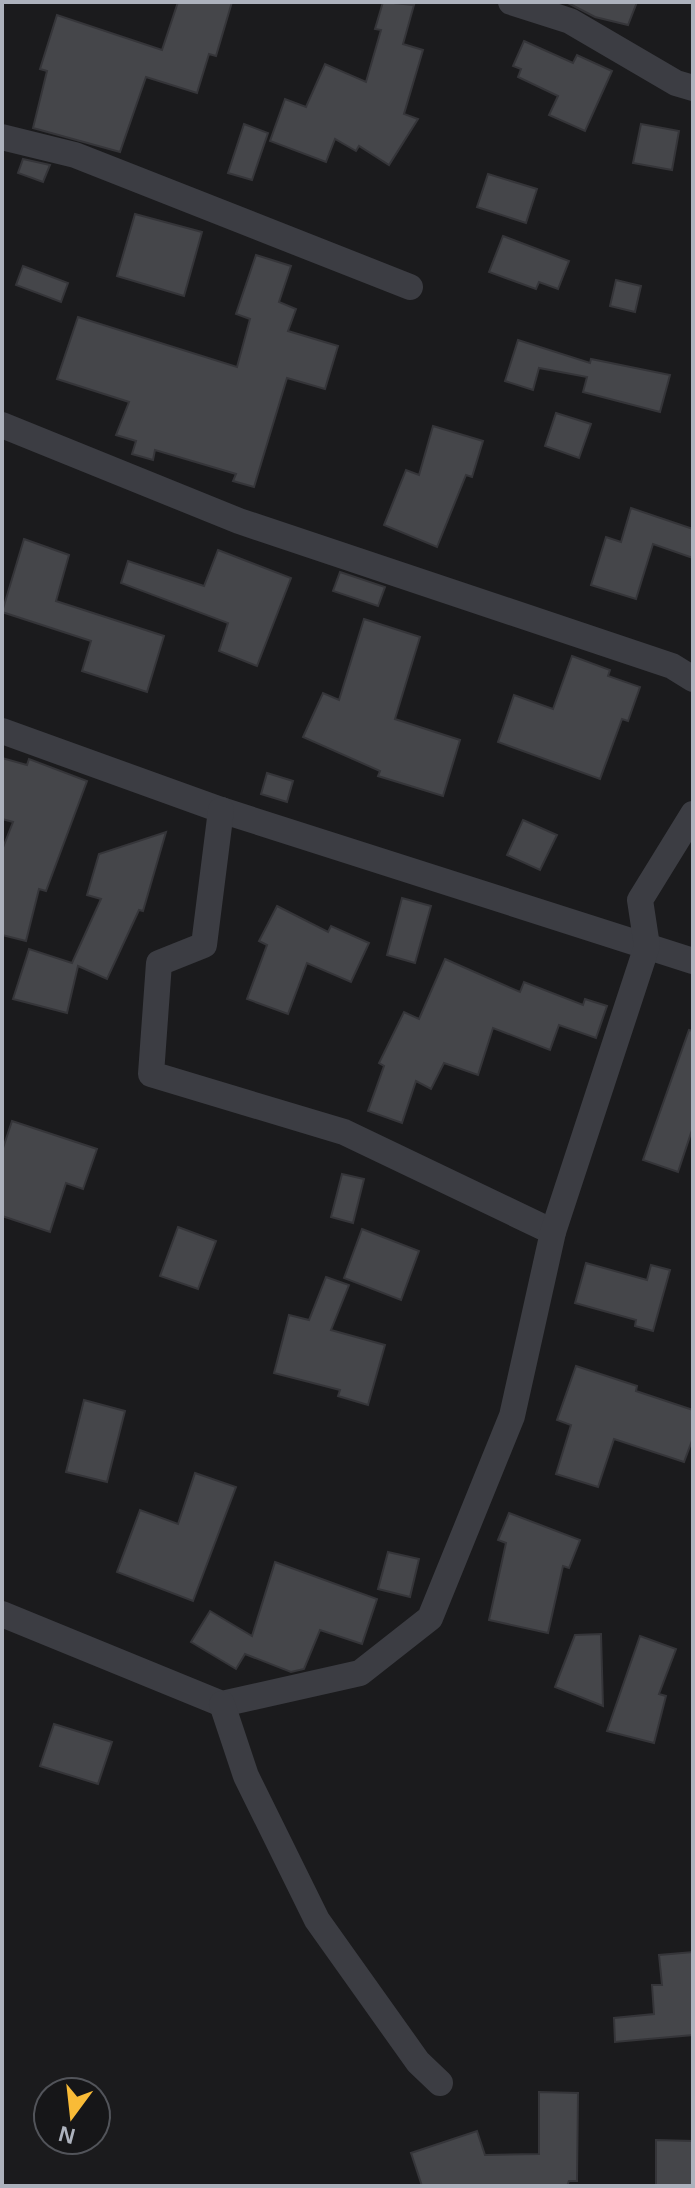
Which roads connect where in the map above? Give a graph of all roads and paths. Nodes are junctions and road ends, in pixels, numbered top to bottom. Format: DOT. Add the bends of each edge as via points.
graph roads {
  1 [pos="511,2"];
  2 [pos="693,88"];
  3 [pos="2,137"];
  4 [pos="410,287"];
  5 [pos="2,425"];
  6 [pos="693,679"];
  7 [pos="2,731"];
  8 [pos="221,810"];
  9 [pos="693,814"];
  10 [pos="647,946"];
  11 [pos="693,961"];
  12 [pos="553,1232"];
  13 [pos="2,1614"];
  14 [pos="222,1704"];
  15 [pos="440,2083"];
  1 -- 2 [label="street" via="570,21"];
  3 -- 4 [label="street" via="75,155"];
  5 -- 6 [label="street" via="239,521 672,666"];
  7 -- 8 [label="street"];
  8 -- 10 [label="street"];
  8 -- 12 [label="street" via="204,945 159,963 151,1074 344,1132"];
  9 -- 10 [label="street" via="640,900"];
  10 -- 11 [label="street"];
  10 -- 12 [label="street"];
  12 -- 14 [label="street" via="512,1416 430,1618 360,1673"];
  13 -- 14 [label="street"];
  14 -- 15 [label="street" via="246,1776 317,1920 418,2062"];
}
